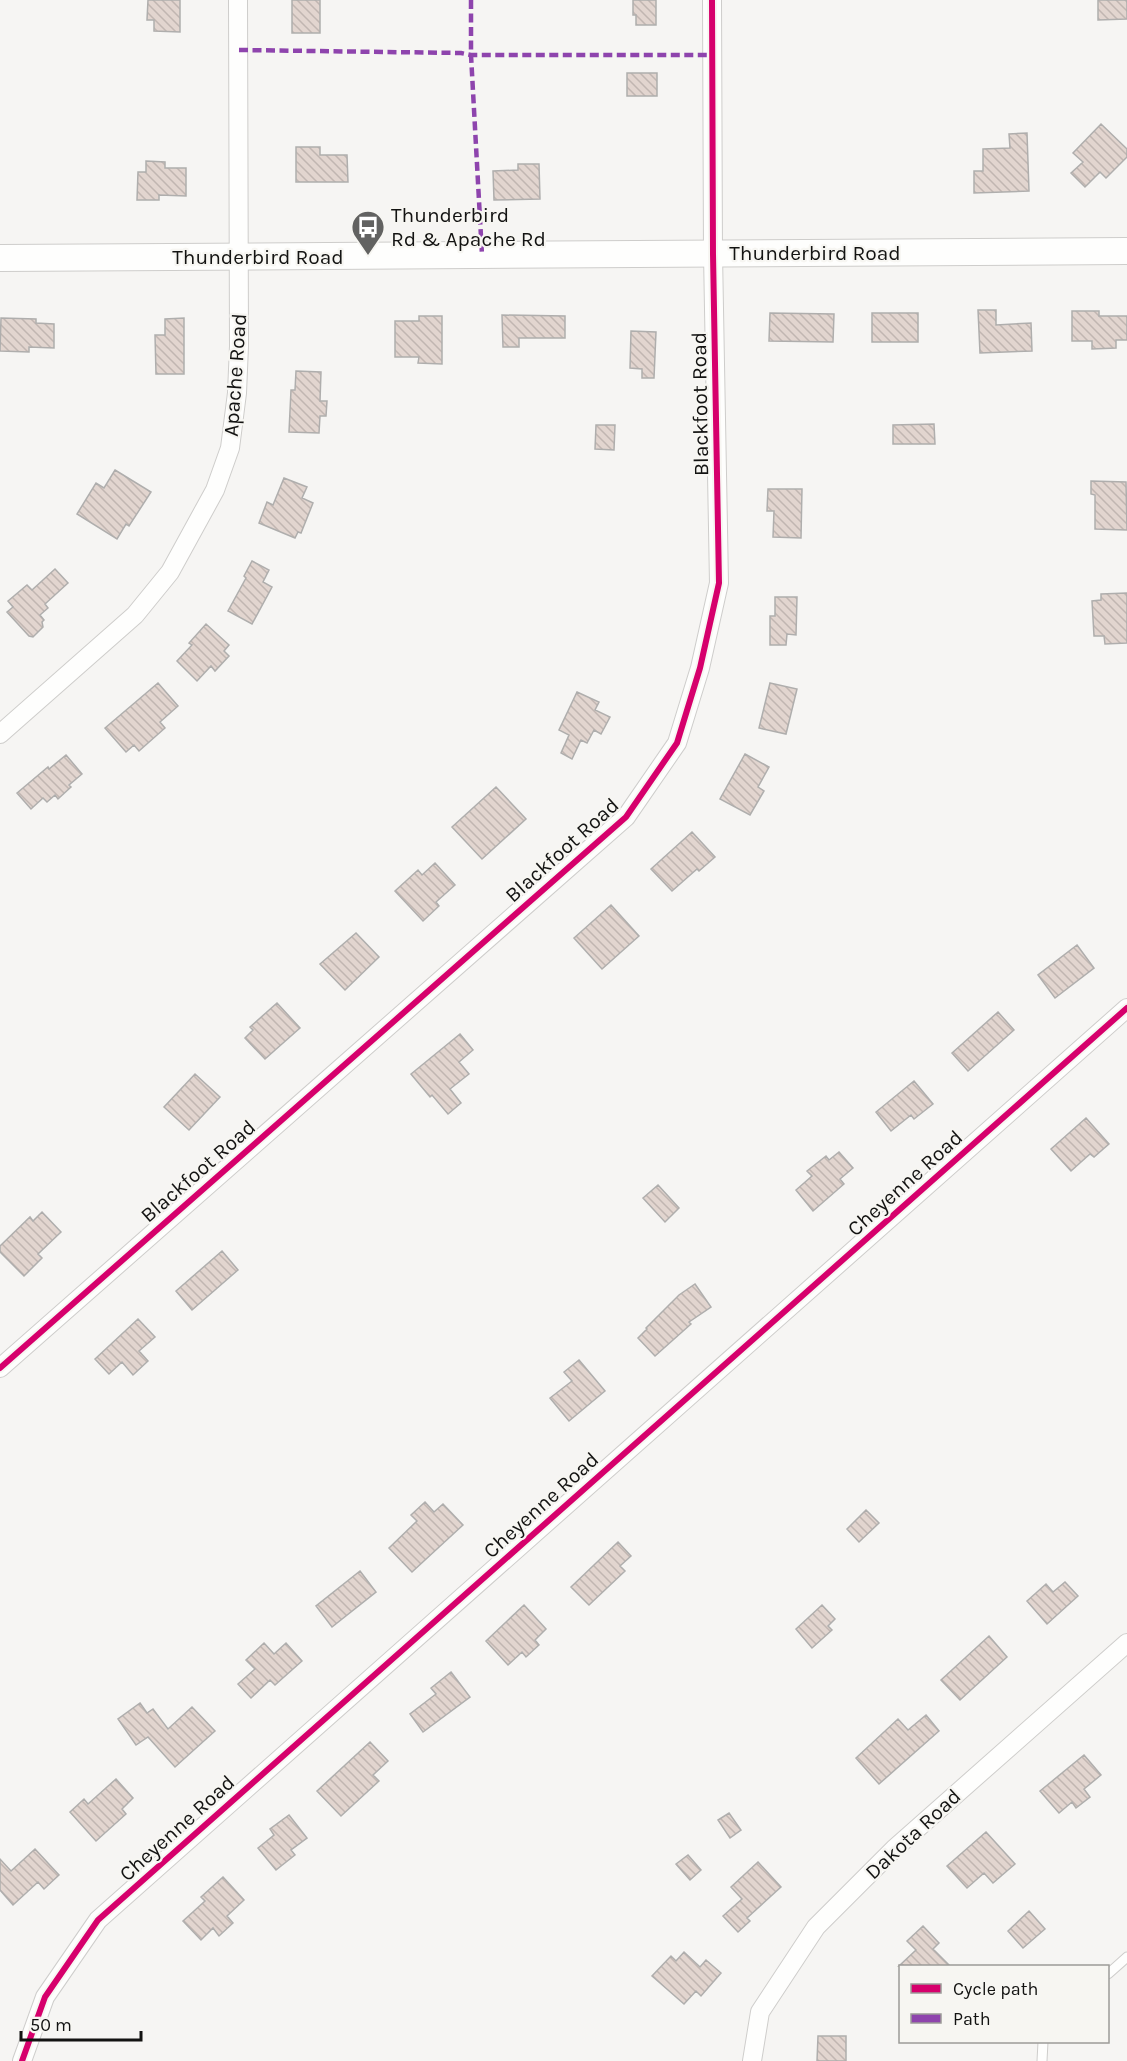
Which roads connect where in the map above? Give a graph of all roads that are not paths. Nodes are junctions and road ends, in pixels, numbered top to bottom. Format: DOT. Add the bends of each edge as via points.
graph roads {
  1 [pos="238,0"];
  2 [pos="712,0"];
  3 [pos="1127,251"];
  4 [pos="713,254"];
  5 [pos="240,257"];
  6 [pos="0,258"];
  7 [pos="0,734"];
  8 [pos="1127,1008"];
  9 [pos="0,1368"];
  10 [pos="1127,1643"];
  11 [pos="1127,1957"];
  12 [pos="1109,1972"];
  13 [pos="1043,2043"];
  14 [pos="21,2061"];
  15 [pos="752,2061"];
  16 [pos="1042,2061"];
  1 -- 5 [label="street, Apache Road"];
  2 -- 4 [label="street, Blackfoot Road"];
  3 -- 4 [label="main road, Thunderbird Road"];
  4 -- 5 [label="main road, Thunderbird Road"];
  4 -- 9 [label="street, Blackfoot Road" via="719,583 700,668 677,743 626,817"];
  5 -- 6 [label="main road, Thunderbird Road"];
  5 -- 7 [label="street, Apache Road" via="237,393 230,448 215,490 170,572 135,615"];
  8 -- 14 [label="street, Cheyenne Road" via="98,1920 45,1997"];
  10 -- 15 [label="street, Dakota Road" via="894,1849 816,1927 760,2012"];
  11 -- 12 [label="lane"];
  13 -- 16 [label="lane"];
}
